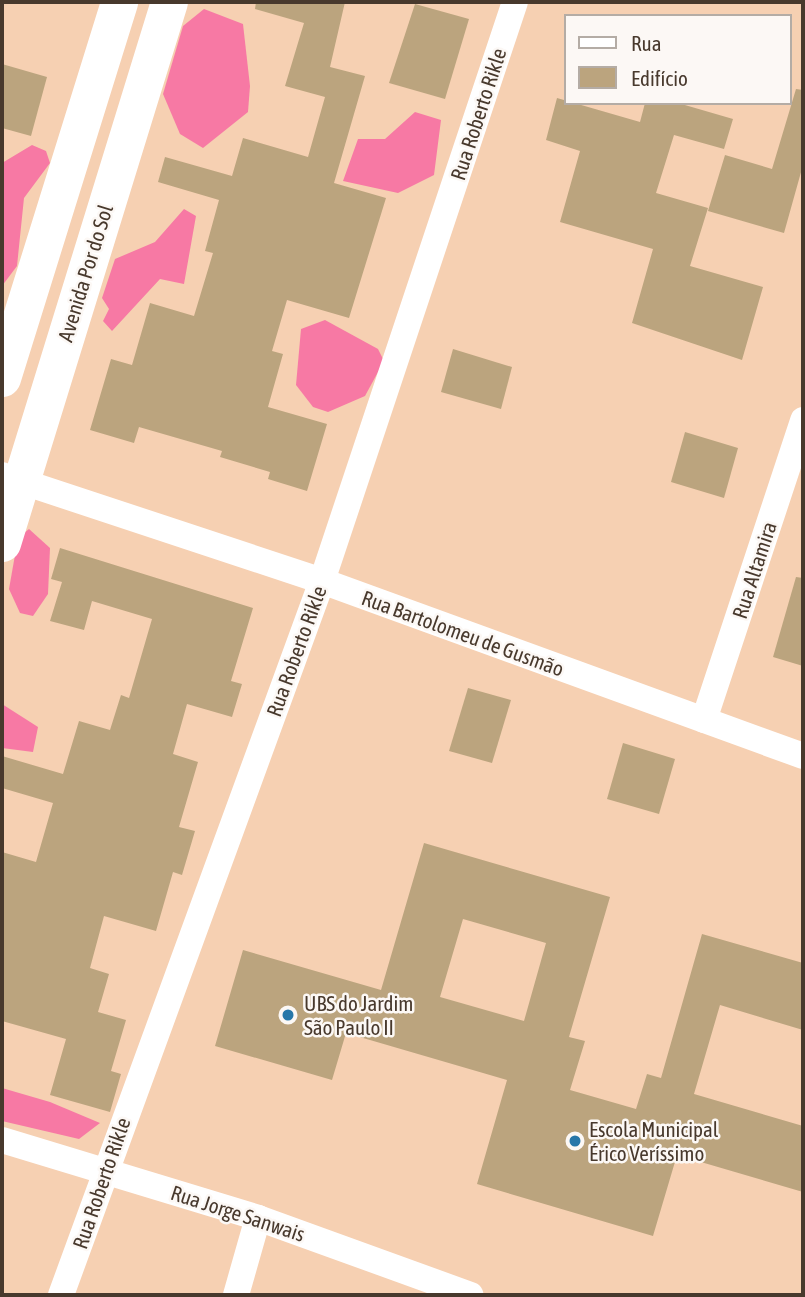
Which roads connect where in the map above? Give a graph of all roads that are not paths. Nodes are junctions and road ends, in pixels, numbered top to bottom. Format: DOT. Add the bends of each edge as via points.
graph roads {
  1 [pos="119,2"];
  2 [pos="169,2"];
  3 [pos="515,2"];
  4 [pos="2,378"];
  5 [pos="803,419"];
  6 [pos="11,478"];
  7 [pos="2,544"];
  8 [pos="321,581"];
  9 [pos="704,720"];
  10 [pos="803,756"];
  11 [pos="2,1140"];
  12 [pos="104,1171"];
  13 [pos="258,1218"];
  14 [pos="61,1295"];
  15 [pos="236,1295"];
  16 [pos="471,1295"];
  1 -- 4 [label="street"];
  2 -- 6 [label="street, Avenida Por do Sol"];
  3 -- 8 [label="street, Rua Roberto Rikle"];
  5 -- 9 [label="street, Rua Altamira"];
  6 -- 7 [label="street, Avenida Por do Sol"];
  6 -- 8 [label="street, Rua Bartolomeu de Gusmão"];
  8 -- 9 [label="street, Rua Bartolomeu de Gusmão"];
  8 -- 12 [label="street, Rua Roberto Rikle"];
  9 -- 10 [label="street, Rua Bartolomeu de Gusmão"];
  11 -- 12 [label="street, Rua Jorge Sanwais"];
  12 -- 13 [label="street, Rua Jorge Sanwais"];
  12 -- 14 [label="street, Rua Roberto Rikle"];
  13 -- 15 [label="street"];
  13 -- 16 [label="street, Rua Jorge Sanwais"];
}
